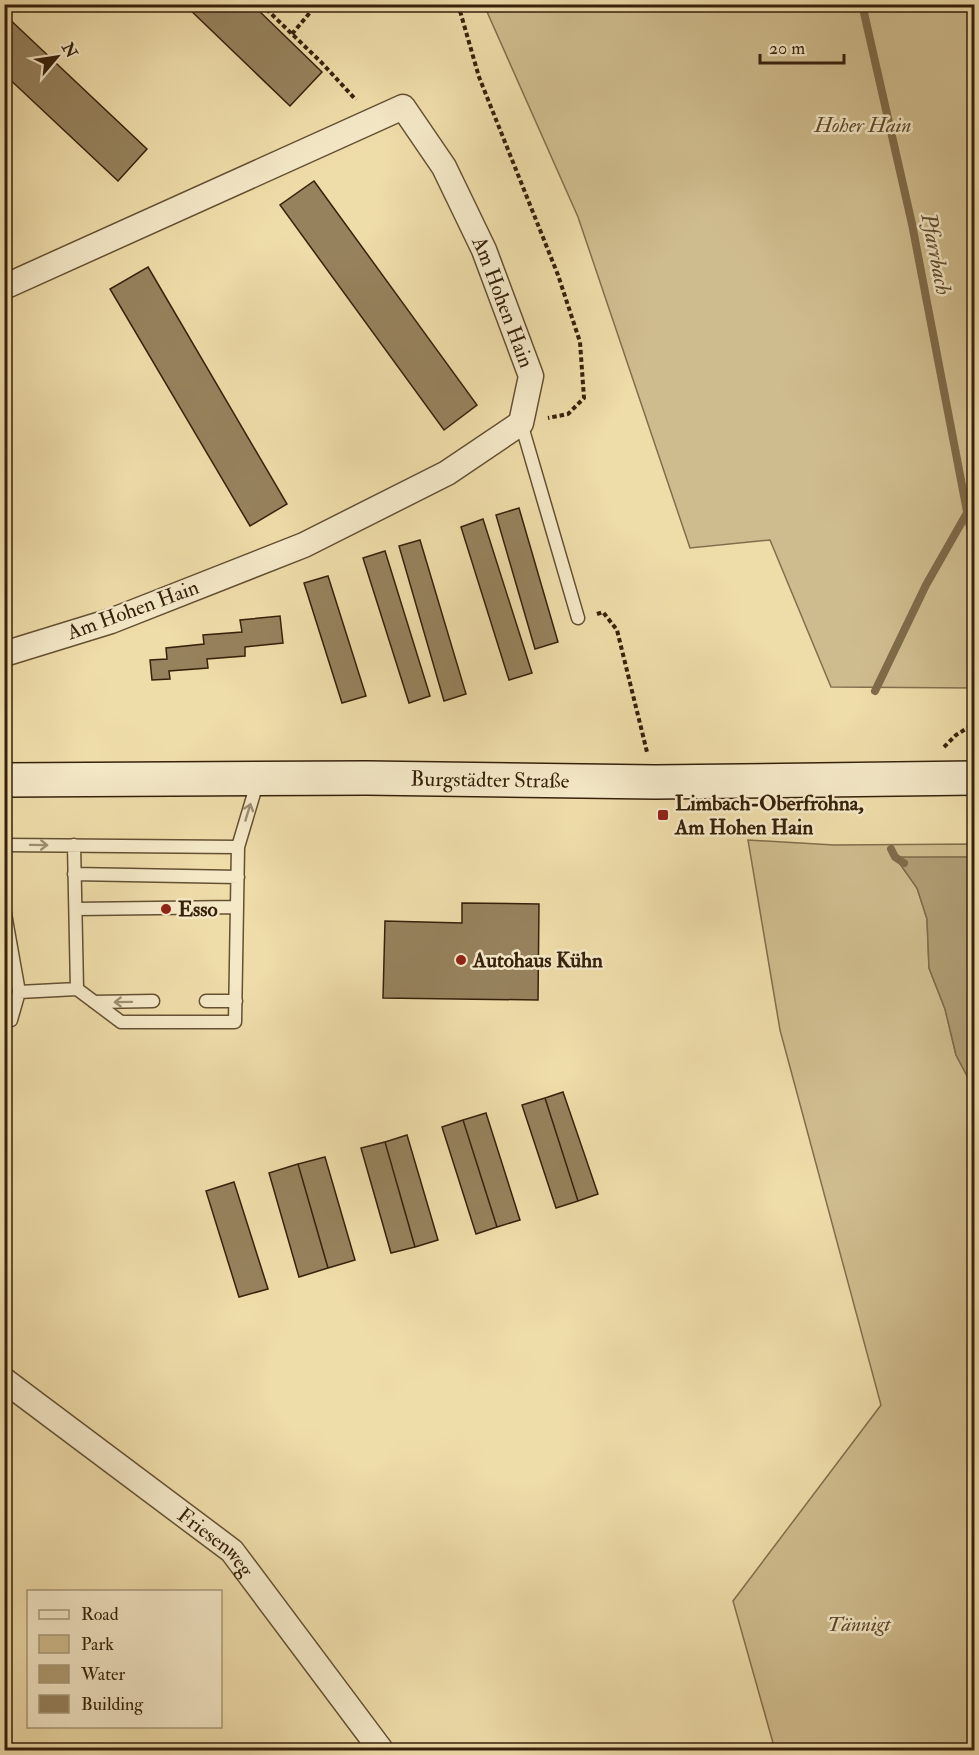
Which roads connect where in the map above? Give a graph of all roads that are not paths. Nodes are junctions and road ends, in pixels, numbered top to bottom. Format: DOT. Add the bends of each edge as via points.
graph roads {
  1 [pos="4,287"];
  2 [pos="520,423"];
  3 [pos="578,618"];
  4 [pos="4,654"];
  5 [pos="258,778"];
  6 [pos="975,778"];
  7 [pos="4,780"];
  8 [pos="4,845"];
  9 [pos="74,845"];
  10 [pos="238,847"];
  11 [pos="74,874"];
  12 [pos="238,877"];
  13 [pos="237,906"];
  14 [pos="4,908"];
  15 [pos="76,909"];
  16 [pos="77,989"];
  17 [pos="19,992"];
  18 [pos="236,1000"];
  19 [pos="153,1001"];
  20 [pos="206,1001"];
  21 [pos="94,1002"];
  22 [pos="4,1020"];
  23 [pos="4,1380"];
  24 [pos="381,1750"];
  1 -- 2 [label="street, Am Hohen Hain" via="403,107 444,167 484,250 531,376"];
  2 -- 3 [label="lane"];
  2 -- 4 [label="street, Am Hohen Hain" via="447,473 304,544 111,621"];
  5 -- 6 [label="main road, Burgstädter Straße" via="655,782"];
  5 -- 7 [label="main road, Burgstädter Straße"];
  10 -- 5 [label="lane, one-way"];
  8 -- 9 [label="lane, one-way"];
  9 -- 10 [label="lane"];
  9 -- 11 [label="lane"];
  10 -- 12 [label="lane"];
  11 -- 12 [label="lane"];
  11 -- 15 [label="lane"];
  12 -- 13 [label="lane"];
  13 -- 15 [label="lane"];
  13 -- 18 [label="lane"];
  14 -- 17 [label="lane"];
  15 -- 16 [label="lane"];
  16 -- 17 [label="lane"];
  16 -- 21 [label="lane"];
  17 -- 22 [label="lane" via="12,1020"];
  18 -- 20 [label="lane"];
  18 -- 21 [label="lane" via="236,1022 121,1022"];
  19 -- 21 [label="lane, one-way"];
  23 -- 24 [label="street, Friesenweg" via="232,1551"];
}
